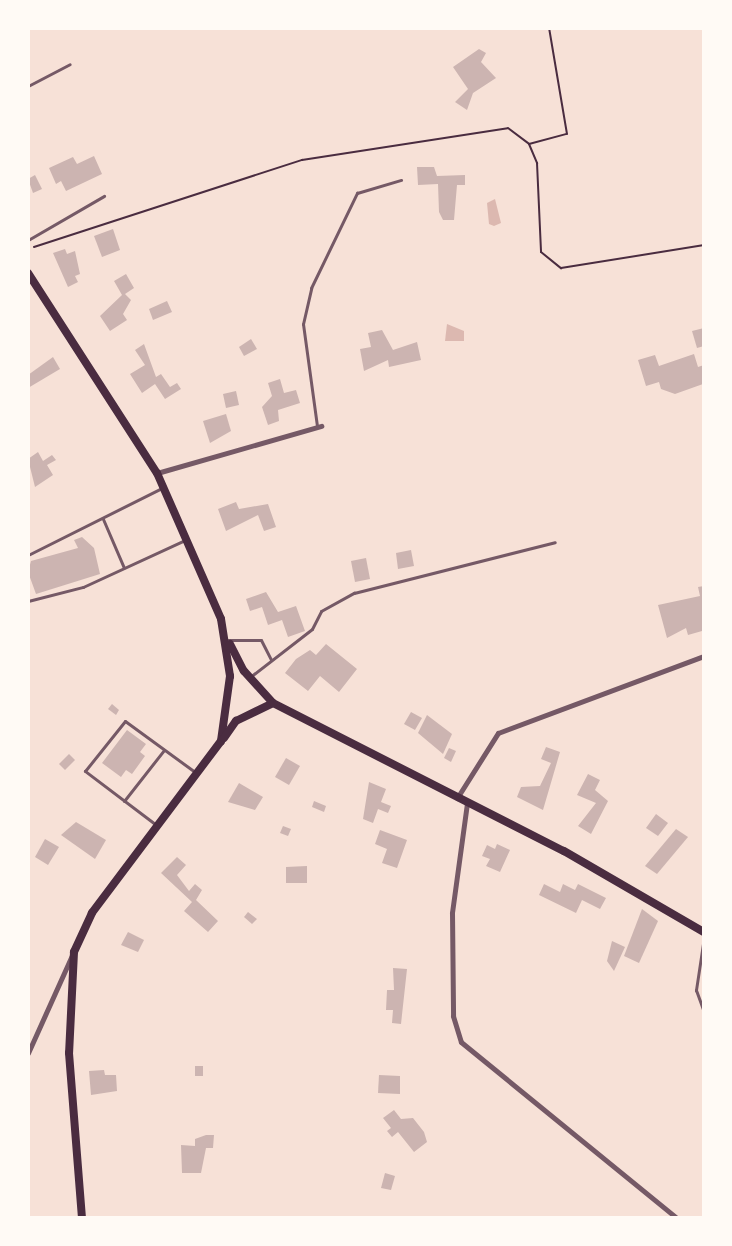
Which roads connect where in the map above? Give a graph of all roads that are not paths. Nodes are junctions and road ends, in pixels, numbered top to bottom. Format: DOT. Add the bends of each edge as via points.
graph roads {
  1 [pos="70,64"];
  2 [pos="28,86"];
  3 [pos="401,180"];
  4 [pos="104,196"];
  5 [pos="28,240"];
  6 [pos="28,273"];
  7 [pos="319,427"];
  8 [pos="157,473"];
  9 [pos="164,487"];
  10 [pos="103,519"];
  11 [pos="187,540"];
  12 [pos="555,542"];
  13 [pos="28,555"];
  14 [pos="124,568"];
  15 [pos="28,595"];
  16 [pos="30,601"];
  17 [pos="228,640"];
  18 [pos="704,656"];
  19 [pos="272,660"];
  20 [pos="249,678"];
  21 [pos="273,703"];
  22 [pos="222,741"];
  23 [pos="164,750"];
  24 [pos="200,776"];
  25 [pos="457,798"];
  26 [pos="124,801"];
  27 [pos="467,803"];
  28 [pos="159,828"];
  29 [pos="704,934"];
  30 [pos="74,952"];
  31 [pos="704,1012"];
  32 [pos="28,1053"];
  33 [pos="82,1218"];
  34 [pos="677,1218"];
  1 -- 2 [label="lane"];
  3 -- 7 [label="lane" via="357,193 311,288 303,324"];
  4 -- 5 [label="lane"];
  6 -- 8 [label="main road"];
  7 -- 8 [label="street"];
  8 -- 9 [label="main road"];
  9 -- 10 [label="lane"];
  9 -- 11 [label="main road"];
  10 -- 13 [label="lane"];
  10 -- 14 [label="lane"];
  11 -- 14 [label="lane"];
  11 -- 17 [label="main road"];
  12 -- 19 [label="lane" via="354,593 321,611 312,629"];
  14 -- 16 [label="lane" via="83,587"];
  15 -- 16 [label="lane"];
  17 -- 19 [label="lane" via="261,640"];
  17 -- 20 [label="main road"];
  17 -- 22 [label="main road" via="230,676"];
  18 -- 25 [label="street" via="498,733"];
  19 -- 20 [label="lane"];
  20 -- 21 [label="main road"];
  21 -- 22 [label="main road" via="236,721"];
  21 -- 25 [label="main road"];
  22 -- 24 [label="main road"];
  23 -- 24 [label="lane"];
  23 -- 26 [label="lane"];
  23 -- 26 [label="lane" via="125,721 85,771"];
  24 -- 28 [label="main road"];
  25 -- 27 [label="main road"];
  26 -- 28 [label="lane"];
  27 -- 29 [label="main road" via="573,855"];
  27 -- 34 [label="street" via="453,896 458,1035 470,1053"];
  28 -- 30 [label="main road" via="92,913"];
  29 -- 31 [label="lane" via="696,990"];
  30 -- 32 [label="street" via="50,995"];
  30 -- 33 [label="main road" via="69,1053"];
}
